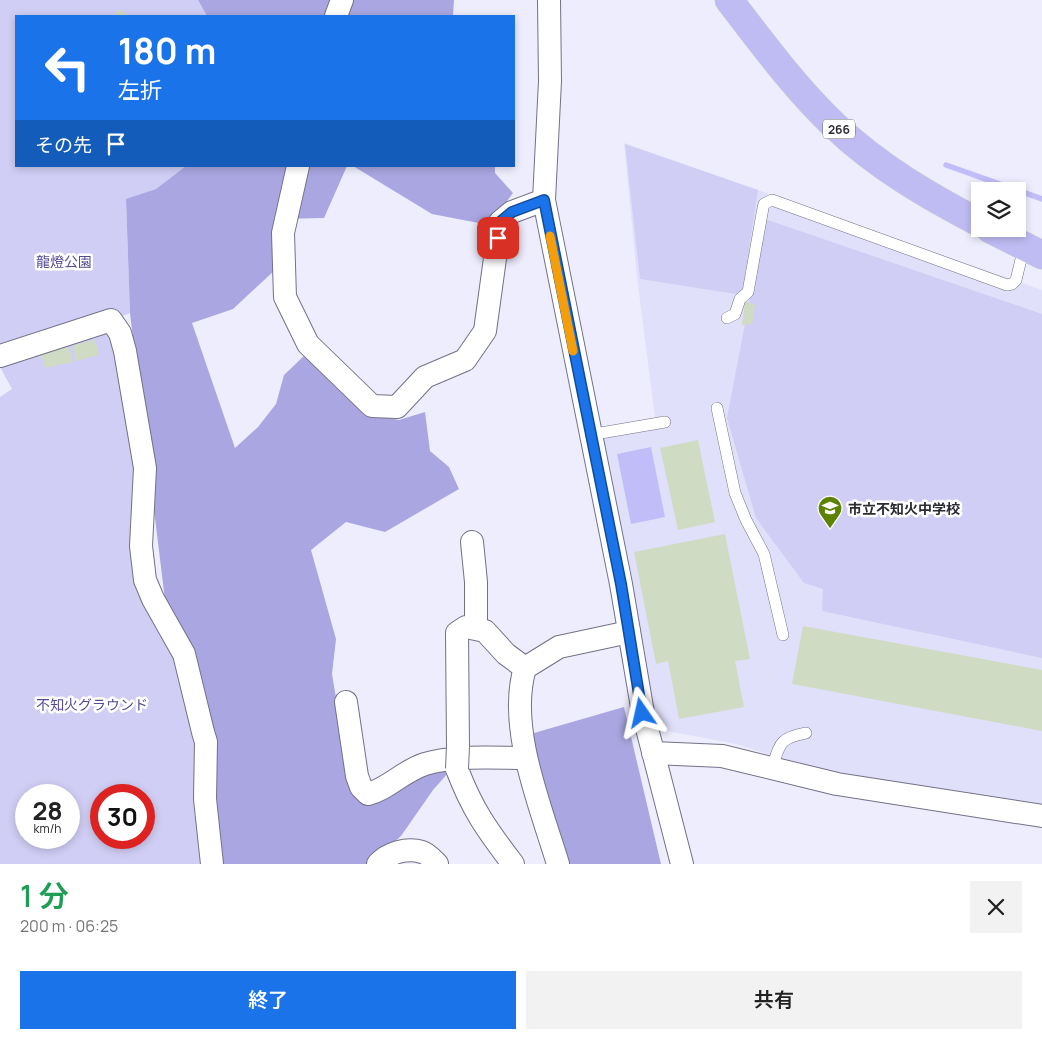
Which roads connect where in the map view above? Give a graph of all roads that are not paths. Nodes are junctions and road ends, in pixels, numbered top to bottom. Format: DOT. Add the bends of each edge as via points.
graph roads {
  1 [pos="342,0"];
  2 [pos="549,0"];
  3 [pos="729,0"];
  4 [pos="336,15"];
  5 [pos="298,167"];
  6 [pos="544,200"];
  7 [pos="971,219"];
  8 [pos="1006,237"];
  9 [pos="1033,251"];
  10 [pos="727,318"];
  11 [pos="0,356"];
  12 [pos="717,408"];
  13 [pos="664,422"];
  14 [pos="589,435"];
  15 [pos="472,542"];
  16 [pos="476,627"];
  17 [pos="628,632"];
  18 [pos="784,635"];
  19 [pos="525,668"];
  20 [pos="346,702"];
  21 [pos="806,733"];
  22 [pos="653,753"];
  23 [pos="525,758"];
  24 [pos="772,768"];
  25 [pos="1042,816"];
  26 [pos="212,864"];
  27 [pos="378,864"];
  28 [pos="437,864"];
  29 [pos="513,864"];
  30 [pos="558,864"];
  31 [pos="682,864"];
  1 -- 4 [label="street"];
  2 -- 6 [label="street" via="550,81"];
  3 -- 7 [label="highway, 266" via="802,92 835,126 907,182"];
  5 -- 6 [label="street" via="282,233 285,297 308,344 372,406 398,407 425,378 465,360 485,331 500,222 512,212"];
  6 -- 14 [label="street"];
  8 -- 9 [label="highway"];
  9 -- 10 [label="lane" via="1016,280 1007,285 772,200 764,204 748,292 740,299 735,314"];
  11 -- 26 [label="street" via="111,320 120,333 133,388 145,468 141,546 145,580 184,654 206,742 205,799"];
  12 -- 18 [label="lane" via="735,492 764,554"];
  13 -- 14 [label="lane"];
  14 -- 17 [label="street"];
  15 -- 16 [label="street"];
  16 -- 19 [label="street" via="485,631 506,654"];
  16 -- 29 [label="street, bridge" via="466,627 457,633 457,769 481,823"];
  17 -- 19 [label="street" via="559,647"];
  17 -- 22 [label="street" via="642,713"];
  19 -- 23 [label="street" via="520,683"];
  20 -- 23 [label="street" via="357,776 368,794 427,763"];
  21 -- 24 [label="lane" via="788,736 780,746"];
  22 -- 24 [label="street" via="722,756"];
  22 -- 31 [label="street"];
  23 -- 30 [label="street"];
  24 -- 25 [label="street" via="837,784"];
  27 -- 28 [label="street" via="385,857 407,850 423,852"];
}
